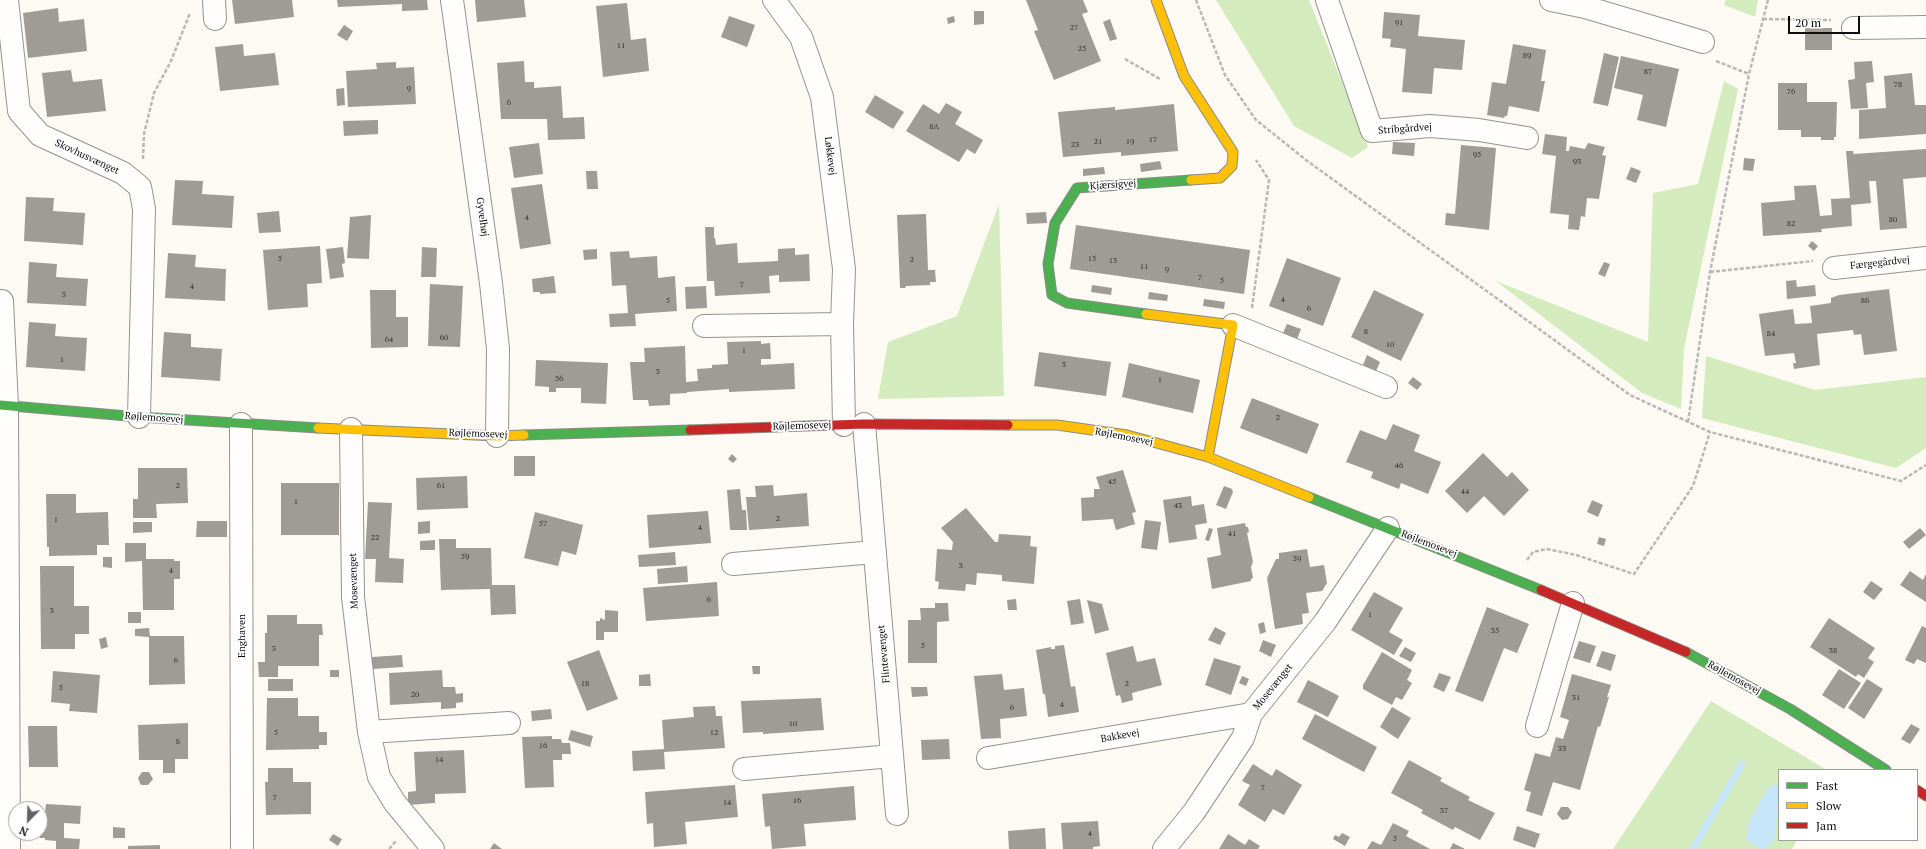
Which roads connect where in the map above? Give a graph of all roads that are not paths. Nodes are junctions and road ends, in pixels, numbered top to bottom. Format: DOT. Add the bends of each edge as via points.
graph roads {
  1 [pos="7,0"];
  2 [pos="452,0"];
  3 [pos="774,0"];
  4 [pos="1156,0"];
  5 [pos="1327,0"];
  6 [pos="1551,0"];
  7 [pos="1926,27"];
  8 [pos="1853,28"];
  9 [pos="1703,42"];
  10 [pos="1527,138"];
  11 [pos="1926,258"];
  12 [pos="1834,268"];
  13 [pos="0,301"];
  14 [pos="842,324"];
  15 [pos="1233,325"];
  16 [pos="704,326"];
  17 [pos="1386,387"];
  18 [pos="4,405"];
  19 [pos="139,417"];
  20 [pos="241,424"];
  21 [pos="854,425"];
  22 [pos="351,429"];
  23 [pos="497,436"];
  24 [pos="1208,457"];
  25 [pos="1388,528"];
  26 [pos="875,552"];
  27 [pos="4,560"];
  28 [pos="733,564"];
  29 [pos="1573,602"];
  30 [pos="1251,714"];
  31 [pos="509,724"];
  32 [pos="1537,726"];
  33 [pos="369,732"];
  34 [pos="892,756"];
  35 [pos="988,758"];
  36 [pos="744,769"];
  37 [pos="1884,769"];
  38 [pos="4,813"];
  39 [pos="897,814"];
  40 [pos="8,849"];
  41 [pos="242,849"];
  42 [pos="433,849"];
  43 [pos="1164,849"];
  1 -- 19 [label="street, Skovhusvænget" via="19,111 40,135 123,173 140,187 144,209"];
  2 -- 23 [label="street, Gyvelhøj" via="498,349"];
  3 -- 14 [label="street, Løkkevej" via="800,37 822,97 844,268"];
  4 -- 15 [label="street, Kjærsigvej" via="1184,76 1233,152 1232,166 1220,178 1077,188 1055,224 1048,264 1052,295 1067,303"];
  5 -- 10 [label="street, Stribgårdvej" via="1372,131 1430,126 1479,130"];
  6 -- 9 [label="street" via="1585,6"];
  7 -- 8 [label="street"];
  11 -- 12 [label="street, Færgegårdvej"];
  13 -- 18 [label="street"];
  14 -- 16 [label="street"];
  14 -- 21 [label="street, Løkkevej"];
  15 -- 17 [label="street, Kjærsigvej"];
  15 -- 24 [label="street"];
  18 -- 19 [label="street, Røjlemosevej"];
  18 -- 27 [label="street"];
  19 -- 20 [label="street, Røjlemosevej"];
  20 -- 22 [label="street, Røjlemosevej"];
  20 -- 41 [label="street, Enghaven"];
  21 -- 23 [label="street, Røjlemosevej"];
  21 -- 24 [label="street, Røjlemosevej" via="1057,425 1127,435"];
  21 -- 26 [label="street, Flintevænget"];
  22 -- 23 [label="street, Røjlemosevej"];
  22 -- 33 [label="street, Mosevænget" via="353,598"];
  24 -- 25 [label="street, Røjlemosevej"];
  25 -- 29 [label="street, Røjlemosevej"];
  25 -- 30 [label="street, Mosevænget" via="1325,622"];
  26 -- 28 [label="street"];
  26 -- 34 [label="street, Flintevænget"];
  27 -- 38 [label="street"];
  29 -- 32 [label="street"];
  29 -- 37 [label="street, Røjlemosevej" via="1692,655 1790,709"];
  30 -- 35 [label="street, Bakkevej"];
  30 -- 43 [label="street, Mosevænget" via="1243,738 1194,812"];
  31 -- 33 [label="street"];
  33 -- 42 [label="street, Mosevænget" via="379,777 395,803"];
  34 -- 36 [label="street"];
  34 -- 39 [label="street, Flintevænget"];
  38 -- 40 [label="street"];
}
